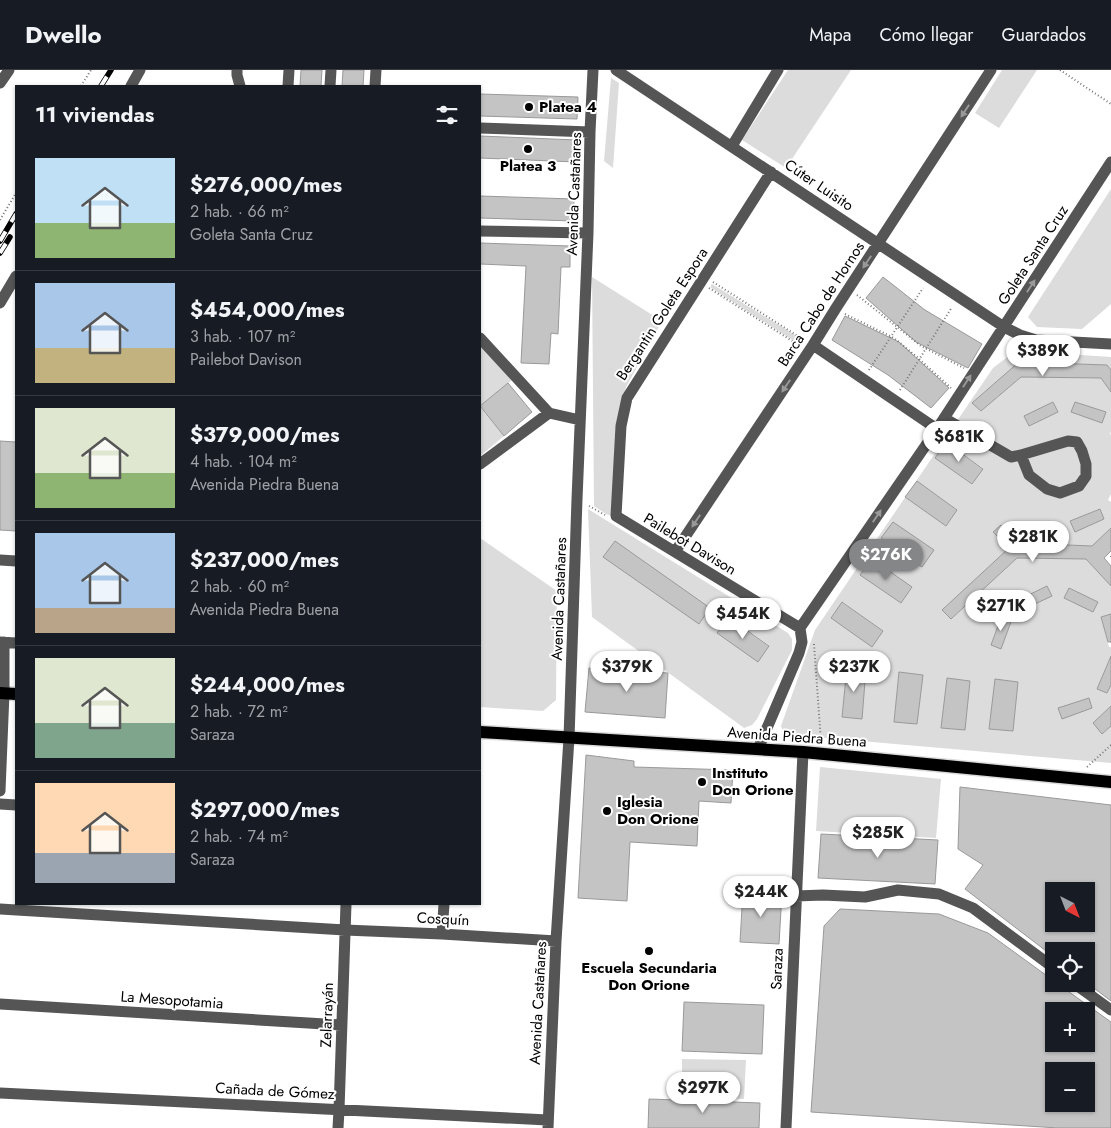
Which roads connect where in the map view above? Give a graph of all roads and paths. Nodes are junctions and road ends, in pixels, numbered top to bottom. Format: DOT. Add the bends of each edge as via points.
graph roads {
  1 [pos="9,70"];
  2 [pos="90,70"];
  3 [pos="140,70"];
  4 [pos="237,70"];
  5 [pos="289,70"];
  6 [pos="331,70"];
  7 [pos="376,70"];
  8 [pos="593,70"];
  9 [pos="616,70"];
  10 [pos="778,70"];
  11 [pos="991,70"];
  12 [pos="1060,70"];
  13 [pos="631,74"];
  14 [pos="0,83"];
  15 [pos="82,85"];
  16 [pos="132,85"];
  17 [pos="240,85"];
  18 [pos="288,85"];
  19 [pos="330,85"];
  20 [pos="376,85"];
  21 [pos="1111,104"];
  22 [pos="481,128"];
  23 [pos="590,132"];
  24 [pos="732,146"];
  25 [pos="1111,162"];
  26 [pos="771,172"];
  27 [pos="15,195"];
  28 [pos="0,220"];
  29 [pos="481,231"];
  30 [pos="588,233"];
  31 [pos="879,243"];
  32 [pos="15,278"];
  33 [pos="930,278"];
  34 [pos="714,283"];
  35 [pos="710,289"];
  36 [pos="849,289"];
  37 [pos="959,297"];
  38 [pos="0,303"];
  39 [pos="836,308"];
  40 [pos="1004,327"];
  41 [pos="897,328"];
  42 [pos="891,337"];
  43 [pos="481,339"];
  44 [pos="1111,344"];
  45 [pos="811,347"];
  46 [pos="926,349"];
  47 [pos="920,359"];
  48 [pos="973,373"];
  49 [pos="863,379"];
  50 [pos="958,395"];
  51 [pos="894,400"];
  52 [pos="549,413"];
  53 [pos="944,418"];
  54 [pos="580,420"];
  55 [pos="937,429"];
  56 [pos="1021,455"];
  57 [pos="481,463"];
  58 [pos="577,499"];
  59 [pos="616,516"];
  60 [pos="675,552"];
  61 [pos="0,560"];
  62 [pos="15,561"];
  63 [pos="800,628"];
  64 [pos="814,640"];
  65 [pos="2,642"];
  66 [pos="15,643"];
  67 [pos="7,693"];
  68 [pos="481,732"];
  69 [pos="570,738"];
  70 [pos="1111,745"];
  71 [pos="758,749"];
  72 [pos="803,752"];
  73 [pos="822,754"];
  74 [pos="1076,778"];
  75 [pos="1111,782"];
  76 [pos="0,791"];
  77 [pos="0,804"];
  78 [pos="15,806"];
  79 [pos="796,896"];
  80 [pos="346,905"];
  81 [pos="444,905"];
  82 [pos="0,909"];
  83 [pos="345,930"];
  84 [pos="442,934"];
  85 [pos="556,941"];
  86 [pos="1045,961"];
  87 [pos="1086,992"];
  88 [pos="0,1004"];
  89 [pos="1111,1010"];
  90 [pos="341,1025"];
  91 [pos="0,1093"];
  92 [pos="339,1110"];
  93 [pos="548,1124"];
  94 [pos="338,1128"];
  95 [pos="786,1128"];
  1 -- 14 [label="street"];
  2 -- 15 [label="path"];
  3 -- 16 [label="street"];
  4 -- 17 [label="street"];
  5 -- 18 [label="street"];
  6 -- 19 [label="street"];
  7 -- 20 [label="street"];
  8 -- 23 [label="street, Avenida Castañares"];
  9 -- 13 [label="street, Cúter Luisito"];
  10 -- 24 [label="street"];
  11 -- 31 [label="street, Barca Cabo de Hornos, one-way"];
  12 -- 21 [label="path"];
  13 -- 24 [label="street, Cúter Luisito"];
  22 -- 23 [label="street"];
  23 -- 30 [label="street, Avenida Castañares"];
  24 -- 26 [label="street, Cúter Luisito"];
  40 -- 25 [label="street, Goleta Santa Cruz, one-way"];
  26 -- 31 [label="street, Cúter Luisito"];
  26 -- 59 [label="street, Bergantin Goleta Espora" via="627,398 621,426"];
  27 -- 28 [label="path"];
  29 -- 30 [label="street"];
  30 -- 54 [label="street, Avenida Castañares"];
  31 -- 33 [label="street, Cúter Luisito"];
  31 -- 36 [label="street, Barca Cabo de Hornos, one-way"];
  32 -- 38 [label="street"];
  33 -- 37 [label="street, Cúter Luisito"];
  33 -- 41 [label="path"];
  34 -- 45 [label="path"];
  35 -- 45 [label="path"];
  36 -- 39 [label="street, Barca Cabo de Hornos"];
  36 -- 41 [label="path"];
  37 -- 40 [label="street, Cúter Luisito"];
  37 -- 46 [label="path"];
  39 -- 42 [label="path"];
  39 -- 45 [label="street, Barca Cabo de Hornos"];
  40 -- 44 [label="street, Cúter Luisito" via="1036,340"];
  40 -- 48 [label="street, Goleta Santa Cruz"];
  41 -- 42 [label="path"];
  41 -- 46 [label="path"];
  42 -- 47 [label="path"];
  42 -- 49 [label="path"];
  43 -- 52 [label="street"];
  45 -- 49 [label="street"];
  45 -- 60 [label="street, Barca Cabo de Hornos, one-way"];
  46 -- 47 [label="path"];
  46 -- 48 [label="path"];
  47 -- 50 [label="path"];
  47 -- 51 [label="path"];
  50 -- 48 [label="street, Goleta Santa Cruz, one-way"];
  49 -- 51 [label="street"];
  50 -- 53 [label="street, Goleta Santa Cruz"];
  51 -- 55 [label="street"];
  52 -- 54 [label="street"];
  52 -- 57 [label="street"];
  53 -- 55 [label="street, Goleta Santa Cruz"];
  53 -- 56 [label="street" via="1011,457"];
  54 -- 58 [label="street, Avenida Castañares"];
  63 -- 55 [label="street, Goleta Santa Cruz, one-way"];
  56 -- 56 [label="street" via="1068,440 1077,442 1086,464 1086,476 1079,486 1060,493 1047,489 1029,474"];
  58 -- 59 [label="path" via="606,515"];
  58 -- 69 [label="street, Avenida Castañares"];
  59 -- 60 [label="street, Pailebot Davison"];
  60 -- 63 [label="street, Pailebot Davison"];
  61 -- 62 [label="street"];
  63 -- 71 [label="street" via="802,642 799,654"];
  64 -- 73 [label="path"];
  65 -- 66 [label="street"];
  65 -- 67 [label="street"];
  67 -- 76 [label="street"];
  68 -- 69 [label="main road, Avenida Piedra Buena"];
  69 -- 71 [label="main road, Avenida Piedra Buena"];
  69 -- 85 [label="street, Avenida Castañares"];
  70 -- 74 [label="path"];
  71 -- 72 [label="main road, Avenida Piedra Buena"];
  72 -- 73 [label="main road, Avenida Piedra Buena"];
  72 -- 79 [label="street, Saraza"];
  73 -- 74 [label="main road, Avenida Piedra Buena"];
  74 -- 75 [label="main road, Avenida Piedra Buena"];
  77 -- 78 [label="street"];
  79 -- 86 [label="street" via="865,897 898,890 939,894 973,908"];
  79 -- 95 [label="street, Saraza"];
  80 -- 83 [label="street, Zelarrayán"];
  81 -- 84 [label="street"];
  82 -- 83 [label="street, Cosquín"];
  83 -- 84 [label="street, Cosquín"];
  83 -- 90 [label="street, Zelarrayán"];
  84 -- 85 [label="street, Cosquín"];
  85 -- 93 [label="street, Avenida Castañares"];
  87 -- 89 [label="street"];
  88 -- 90 [label="street, La Mesopotamia"];
  90 -- 92 [label="street, Zelarrayán"];
  91 -- 92 [label="street, Cañada de Gómez"];
  92 -- 93 [label="street, Cañada de Gómez"];
  92 -- 94 [label="street, Zelarrayán"];
}
